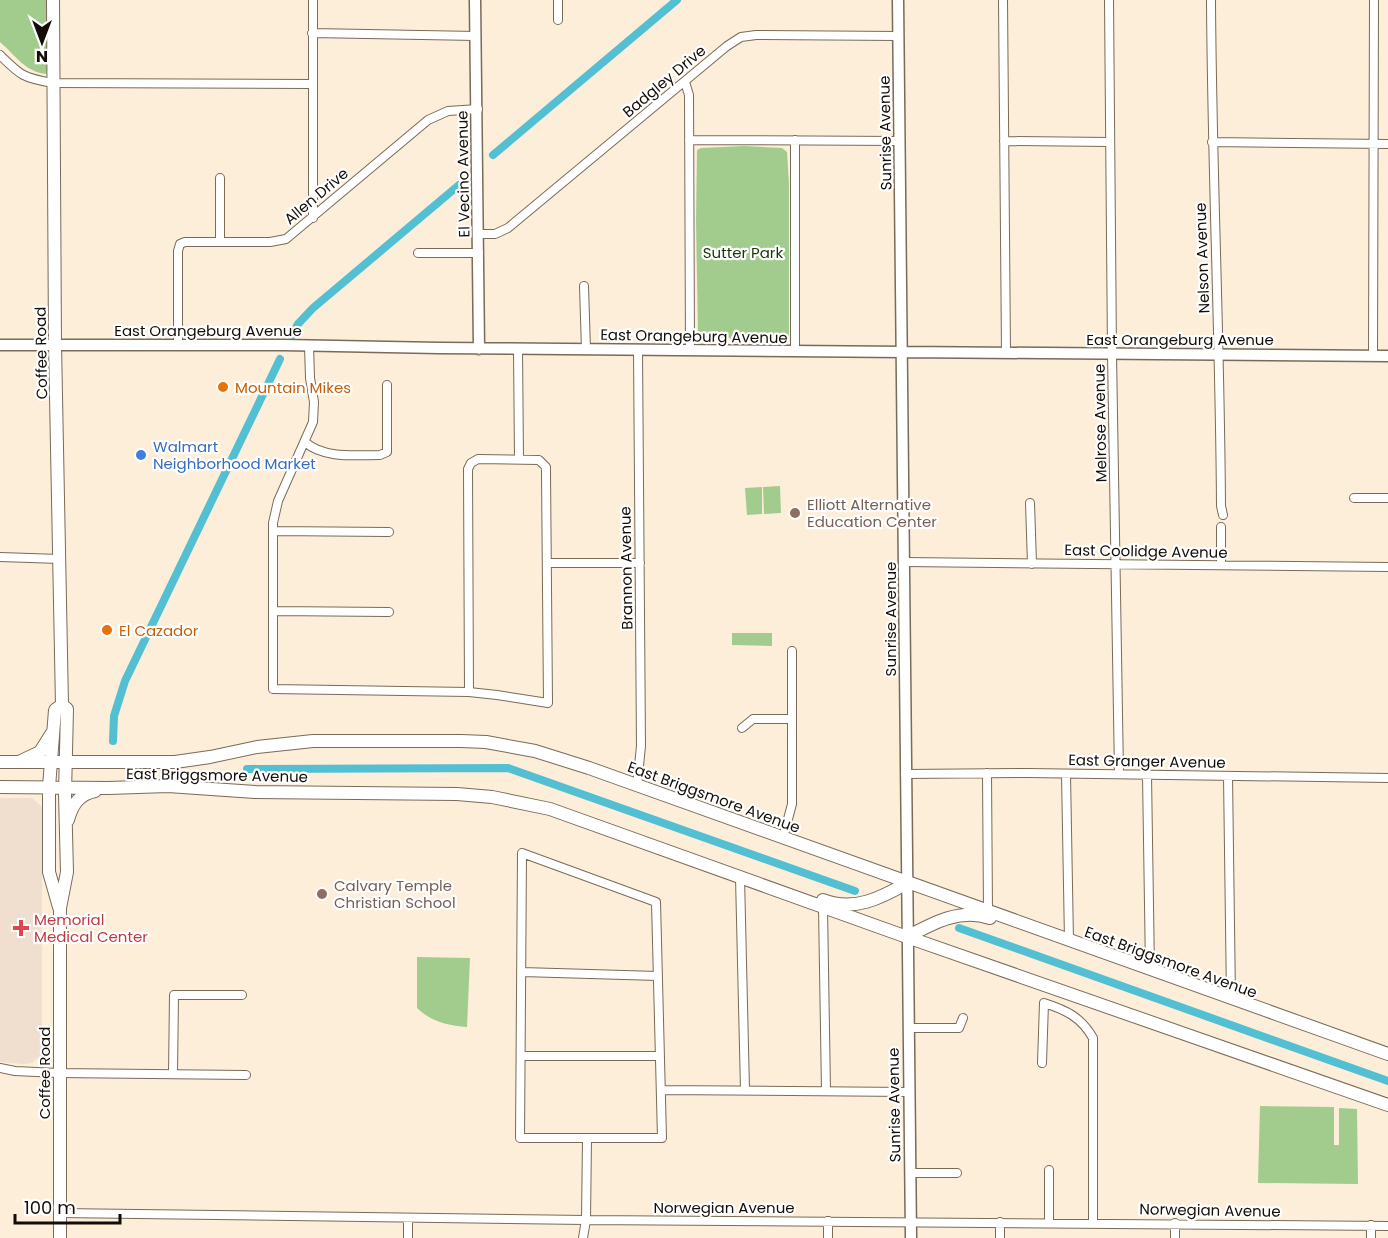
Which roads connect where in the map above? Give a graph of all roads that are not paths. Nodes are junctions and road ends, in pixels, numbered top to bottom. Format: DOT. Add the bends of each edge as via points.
graph roads {
  1 [pos="53,0"];
  2 [pos="313,0"];
  3 [pos="475,0"];
  4 [pos="558,0"];
  5 [pos="898,0"];
  6 [pos="1003,0"];
  7 [pos="1109,0"];
  8 [pos="1210,0"];
  9 [pos="1374,0"];
  10 [pos="558,20"];
  11 [pos="312,33"];
  12 [pos="476,36"];
  13 [pos="898,36"];
  14 [pos="0,55"];
  15 [pos="685,82"];
  16 [pos="53,83"];
  17 [pos="312,84"];
  18 [pos="478,109"];
  19 [pos="689,140"];
  20 [pos="795,140"];
  21 [pos="900,141"];
  22 [pos="1004,141"];
  23 [pos="1110,142"];
  24 [pos="1212,142"];
  25 [pos="1375,144"];
  26 [pos="1388,144"];
  27 [pos="220,178"];
  28 [pos="313,218"];
  29 [pos="479,234"];
  30 [pos="220,241"];
  31 [pos="418,253"];
  32 [pos="479,253"];
  33 [pos="584,286"];
  34 [pos="55,344"];
  35 [pos="0,345"];
  36 [pos="178,345"];
  37 [pos="309,345"];
  38 [pos="478,349"];
  39 [pos="518,349"];
  40 [pos="586,350"];
  41 [pos="638,350"];
  42 [pos="690,351"];
  43 [pos="795,351"];
  44 [pos="902,352"];
  45 [pos="1006,353"];
  46 [pos="1112,354"];
  47 [pos="1218,355"];
  48 [pos="1373,356"];
  49 [pos="1388,356"];
  50 [pos="387,385"];
  51 [pos="305,442"];
  52 [pos="519,459"];
  53 [pos="1354,498"];
  54 [pos="1388,498"];
  55 [pos="1030,503"];
  56 [pos="1223,515"];
  57 [pos="1221,526"];
  58 [pos="273,531"];
  59 [pos="389,532"];
  60 [pos="0,557"];
  61 [pos="60,559"];
  62 [pos="904,562"];
  63 [pos="547,563"];
  64 [pos="640,563"];
  65 [pos="1032,564"];
  66 [pos="1116,564"];
  67 [pos="1221,565"];
  68 [pos="1388,567"];
  69 [pos="273,611"];
  70 [pos="390,612"];
  71 [pos="792,651"];
  72 [pos="469,692"];
  73 [pos="62,705"];
  74 [pos="792,720"];
  75 [pos="742,728"];
  76 [pos="54,730"];
  77 [pos="0,762"];
  78 [pos="17,762"];
  79 [pos="51,763"];
  80 [pos="66,763"];
  81 [pos="987,773"];
  82 [pos="905,774"];
  83 [pos="1066,774"];
  84 [pos="1119,774"];
  85 [pos="1147,775"];
  86 [pos="1228,776"];
  87 [pos="1388,778"];
  88 [pos="637,786"];
  89 [pos="0,787"];
  90 [pos="49,788"];
  91 [pos="65,788"];
  92 [pos="108,788"];
  93 [pos="66,830"];
  94 [pos="783,838"];
  95 [pos="740,878"];
  96 [pos="907,883"];
  97 [pos="779,891"];
  98 [pos="823,907"];
  99 [pos="60,908"];
  100 [pos="988,912"];
  101 [pos="1026,926"];
  102 [pos="907,937"];
  103 [pos="1069,941"];
  104 [pos="1150,970"];
  105 [pos="522,972"];
  106 [pos="658,976"];
  107 [pos="242,995"];
  108 [pos="1231,999"];
  109 [pos="963,1018"];
  110 [pos="908,1028"];
  111 [pos="1388,1054"];
  112 [pos="521,1056"];
  113 [pos="660,1056"];
  114 [pos="1042,1063"];
  115 [pos="0,1068"];
  116 [pos="58,1073"];
  117 [pos="173,1074"];
  118 [pos="246,1075"];
  119 [pos="661,1090"];
  120 [pos="745,1090"];
  121 [pos="826,1091"];
  122 [pos="909,1092"];
  123 [pos="1388,1106"];
  124 [pos="587,1138"];
  125 [pos="1049,1170"];
  126 [pos="910,1173"];
  127 [pos="957,1173"];
  128 [pos="59,1213"];
  129 [pos="408,1218"];
  130 [pos="586,1220"];
  131 [pos="828,1221"];
  132 [pos="910,1222"];
  133 [pos="1000,1222"];
  134 [pos="1049,1222"];
  135 [pos="1093,1222"];
  136 [pos="1175,1222"];
  137 [pos="1371,1225"];
  138 [pos="1388,1226"];
  139 [pos="60,1238"];
  140 [pos="408,1238"];
  141 [pos="583,1238"];
  142 [pos="828,1238"];
  143 [pos="911,1238"];
  144 [pos="1000,1238"];
  145 [pos="1176,1238"];
  146 [pos="1371,1238"];
  1 -- 16 [label="main road, Coffee Road"];
  2 -- 11 [label="street"];
  3 -- 12 [label="street, El Vecino Avenue"];
  4 -- 10 [label="street"];
  5 -- 13 [label="street, Sunrise Avenue"];
  6 -- 22 [label="street"];
  7 -- 23 [label="street, Melrose Avenue"];
  8 -- 24 [label="street, Nelson Avenue"];
  9 -- 25 [label="street"];
  11 -- 12 [label="street"];
  11 -- 17 [label="street"];
  12 -- 18 [label="street, El Vecino Avenue"];
  13 -- 15 [label="street, Badgley Drive" via="748,35 733,42"];
  13 -- 21 [label="street, Sunrise Avenue"];
  14 -- 16 [label="street" via="15,72"];
  15 -- 19 [label="street" via="689,95"];
  15 -- 29 [label="street, Badgley Drive" via="508,228 495,234"];
  16 -- 17 [label="street"];
  16 -- 34 [label="main road, Coffee Road"];
  17 -- 28 [label="street"];
  18 -- 28 [label="street, Allen Drive" via="448,111 428,120"];
  18 -- 29 [label="street, El Vecino Avenue"];
  19 -- 20 [label="street"];
  19 -- 42 [label="street"];
  20 -- 21 [label="street"];
  20 -- 43 [label="street"];
  21 -- 44 [label="street, Sunrise Avenue"];
  22 -- 23 [label="street"];
  22 -- 45 [label="street"];
  23 -- 46 [label="street, Melrose Avenue"];
  24 -- 25 [label="street"];
  24 -- 47 [label="street, Nelson Avenue"];
  25 -- 26 [label="street"];
  25 -- 48 [label="street"];
  27 -- 30 [label="street"];
  28 -- 30 [label="street, Allen Drive" via="293,235 277,242"];
  29 -- 32 [label="street, El Vecino Avenue"];
  30 -- 36 [label="street, Allen Drive" via="180,244"];
  31 -- 32 [label="street"];
  32 -- 38 [label="street, El Vecino Avenue"];
  33 -- 40 [label="street"];
  34 -- 35 [label="street, East Orangeburg Avenue"];
  34 -- 36 [label="street, East Orangeburg Avenue"];
  34 -- 61 [label="main road, Coffee Road"];
  36 -- 37 [label="street, East Orangeburg Avenue"];
  37 -- 38 [label="street, East Orangeburg Avenue"];
  37 -- 51 [label="street" via="314,412"];
  38 -- 39 [label="street, East Orangeburg Avenue"];
  39 -- 40 [label="street, East Orangeburg Avenue"];
  39 -- 52 [label="street"];
  40 -- 41 [label="street, East Orangeburg Avenue"];
  41 -- 42 [label="street, East Orangeburg Avenue"];
  41 -- 64 [label="street, Brannon Avenue"];
  42 -- 43 [label="street, East Orangeburg Avenue"];
  43 -- 44 [label="street, East Orangeburg Avenue"];
  44 -- 45 [label="street, East Orangeburg Avenue"];
  44 -- 62 [label="street, Sunrise Avenue"];
  45 -- 46 [label="street, East Orangeburg Avenue"];
  46 -- 47 [label="street, East Orangeburg Avenue"];
  46 -- 66 [label="street, Melrose Avenue"];
  47 -- 48 [label="street, East Orangeburg Avenue"];
  47 -- 56 [label="street, Nelson Avenue"];
  48 -- 49 [label="street, East Orangeburg Avenue"];
  50 -- 51 [label="street" via="387,452 323,452"];
  51 -- 58 [label="street" via="278,501"];
  52 -- 63 [label="street" via="543,462 546,472"];
  52 -- 72 [label="street" via="478,459 468,469"];
  53 -- 54 [label="street"];
  55 -- 65 [label="street"];
  57 -- 67 [label="street"];
  58 -- 59 [label="street"];
  58 -- 69 [label="street"];
  60 -- 61 [label="street"];
  61 -- 73 [label="main road, Coffee Road"];
  62 -- 65 [label="street, East Coolidge Avenue"];
  62 -- 82 [label="street, Sunrise Avenue"];
  63 -- 64 [label="street"];
  63 -- 72 [label="street" via="548,703"];
  64 -- 88 [label="street, Brannon Avenue" via="641,746"];
  65 -- 66 [label="street, East Coolidge Avenue"];
  66 -- 67 [label="street, East Coolidge Avenue"];
  66 -- 84 [label="street, Melrose Avenue"];
  67 -- 68 [label="street, East Coolidge Avenue"];
  69 -- 70 [label="street"];
  69 -- 72 [label="street" via="273,689"];
  71 -- 74 [label="street"];
  73 -- 76 [label="main road, Coffee Road" via="56,710"];
  73 -- 80 [label="main road, Coffee Road" via="67,709"];
  74 -- 75 [label="street" via="753,719"];
  74 -- 94 [label="street" via="792,804"];
  76 -- 78 [label="main road" via="40,752"];
  76 -- 79 [label="main road, Coffee Road"];
  77 -- 78 [label="main road, East Briggsmore Avenue"];
  78 -- 79 [label="main road, East Briggsmore Avenue"];
  79 -- 80 [label="main road, East Briggsmore Avenue"];
  79 -- 90 [label="main road, Coffee Road"];
  80 -- 88 [label="main road, East Briggsmore Avenue" via="175,762 313,741 486,742 536,751"];
  80 -- 91 [label="main road, Coffee Road"];
  81 -- 82 [label="street, East Granger Avenue"];
  81 -- 83 [label="street, East Granger Avenue"];
  81 -- 100 [label="street"];
  82 -- 96 [label="street, Sunrise Avenue"];
  83 -- 84 [label="street, East Granger Avenue"];
  83 -- 103 [label="street"];
  84 -- 85 [label="street, East Granger Avenue"];
  85 -- 86 [label="street, East Granger Avenue"];
  85 -- 104 [label="street"];
  86 -- 87 [label="street, East Granger Avenue"];
  86 -- 108 [label="street"];
  88 -- 94 [label="main road, East Briggsmore Avenue"];
  89 -- 90 [label="main road, East Briggsmore Avenue"];
  90 -- 91 [label="main road, East Briggsmore Avenue"];
  90 -- 99 [label="main road, Coffee Road" via="49,872"];
  91 -- 92 [label="main road, East Briggsmore Avenue"];
  91 -- 93 [label="main road, Coffee Road"];
  92 -- 93 [label="main road" via="89,792 76,801"];
  92 -- 95 [label="main road, East Briggsmore Avenue" via="168,786 255,792 492,797 549,809"];
  93 -- 99 [label="main road, Coffee Road" via="67,872"];
  94 -- 96 [label="main road, East Briggsmore Avenue"];
  95 -- 97 [label="main road, East Briggsmore Avenue"];
  95 -- 120 [label="street"];
  96 -- 97 [label="main road" via="879,899 847,905 799,891"];
  96 -- 100 [label="main road, East Briggsmore Avenue"];
  96 -- 102 [label="street, Sunrise Avenue"];
  97 -- 98 [label="main road, East Briggsmore Avenue"];
  98 -- 102 [label="main road, East Briggsmore Avenue"];
  98 -- 121 [label="street"];
  99 -- 116 [label="main road, Coffee Road"];
  100 -- 101 [label="main road, East Briggsmore Avenue"];
  101 -- 102 [label="main road" via="985,916 948,917"];
  101 -- 103 [label="main road, East Briggsmore Avenue"];
  102 -- 110 [label="street, Sunrise Avenue"];
  102 -- 123 [label="main road, East Briggsmore Avenue"];
  103 -- 104 [label="main road, East Briggsmore Avenue"];
  104 -- 108 [label="main road, East Briggsmore Avenue"];
  105 -- 106 [label="street"];
  105 -- 106 [label="street" via="522,853 656,902"];
  105 -- 112 [label="street"];
  106 -- 113 [label="street"];
  107 -- 117 [label="street" via="174,995"];
  108 -- 111 [label="main road, East Briggsmore Avenue"];
  109 -- 110 [label="street" via="959,1028"];
  110 -- 122 [label="street, Sunrise Avenue"];
  112 -- 113 [label="street"];
  112 -- 124 [label="street" via="520,1138"];
  113 -- 119 [label="street"];
  114 -- 135 [label="street" via="1044,1003 1078,1018 1093,1038"];
  115 -- 116 [label="street"];
  116 -- 117 [label="street"];
  116 -- 128 [label="main road, Coffee Road"];
  117 -- 118 [label="street"];
  119 -- 120 [label="street"];
  119 -- 124 [label="street" via="662,1138"];
  120 -- 121 [label="street"];
  121 -- 122 [label="street"];
  122 -- 126 [label="street, Sunrise Avenue"];
  124 -- 130 [label="street"];
  125 -- 134 [label="street"];
  126 -- 127 [label="street"];
  126 -- 132 [label="street, Sunrise Avenue"];
  128 -- 129 [label="street, Norwegian Avenue"];
  128 -- 139 [label="main road, Coffee Road"];
  129 -- 130 [label="street, Norwegian Avenue"];
  129 -- 140 [label="street"];
  130 -- 131 [label="street, Norwegian Avenue"];
  130 -- 141 [label="street"];
  131 -- 132 [label="street, Norwegian Avenue"];
  131 -- 142 [label="street"];
  132 -- 133 [label="street, Norwegian Avenue"];
  132 -- 143 [label="street, Sunrise Avenue"];
  133 -- 134 [label="street, Norwegian Avenue"];
  133 -- 144 [label="street"];
  134 -- 135 [label="street, Norwegian Avenue"];
  135 -- 136 [label="street, Norwegian Avenue"];
  136 -- 137 [label="street, Norwegian Avenue"];
  136 -- 145 [label="street"];
  137 -- 138 [label="street, Norwegian Avenue"];
  137 -- 146 [label="street"];
}
